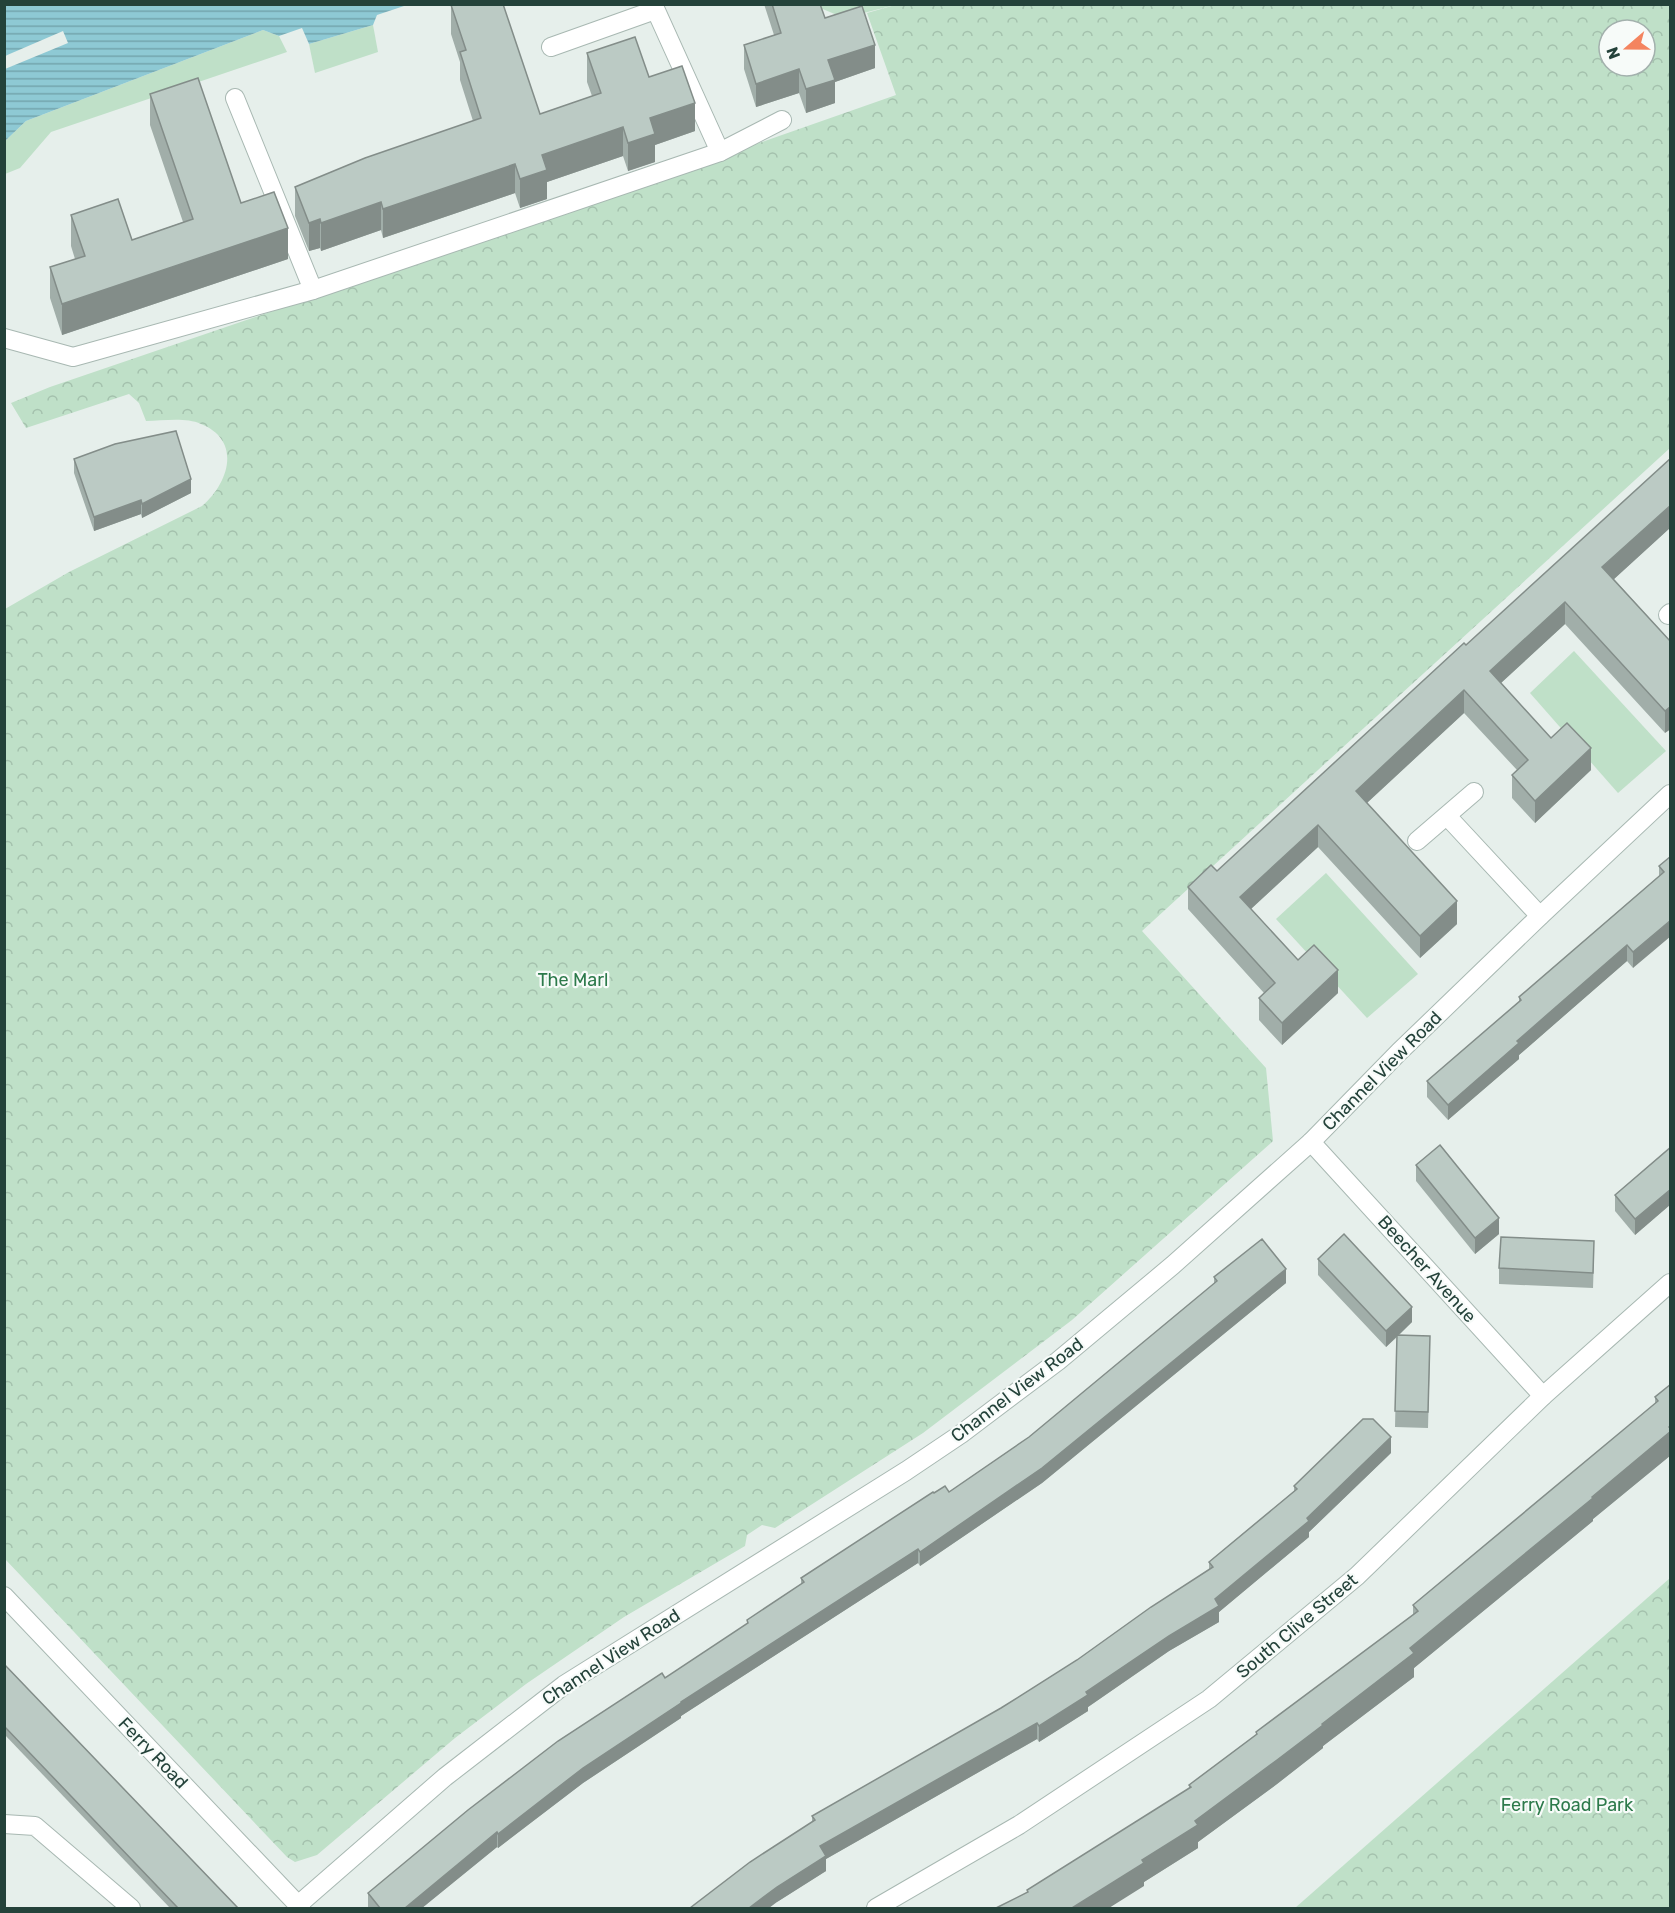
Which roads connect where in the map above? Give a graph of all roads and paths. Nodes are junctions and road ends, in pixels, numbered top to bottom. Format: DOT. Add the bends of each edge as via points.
graph roads {
  1 [pos="654,8"];
  2 [pos="550,47"];
  3 [pos="236,98"];
  4 [pos="782,120"];
  5 [pos="720,152"];
  6 [pos="313,290"];
  7 [pos="4,338"];
  8 [pos="1474,792"];
  9 [pos="1671,794"];
  10 [pos="1447,816"];
  11 [pos="1417,841"];
  12 [pos="1540,916"];
  13 [pos="1311,1142"];
  14 [pos="1671,1282"];
  15 [pos="1543,1396"];
  16 [pos="4,1596"];
  17 [pos="4,1824"];
  18 [pos="300,1907"];
  19 [pos="131,1908"];
  20 [pos="876,1908"];
  1 -- 2 [label="street"];
  1 -- 5 [label="street"];
  3 -- 6 [label="street"];
  4 -- 5 [label="street"];
  5 -- 6 [label="street"];
  6 -- 7 [label="street" via="73,357"];
  8 -- 10 [label="street"];
  9 -- 12 [label="street, Channel View Road"];
  10 -- 11 [label="street"];
  10 -- 12 [label="street"];
  12 -- 13 [label="street, Channel View Road"];
  13 -- 15 [label="street, Beecher Avenue"];
  13 -- 18 [label="street, Channel View Road" via="1113,1316 1003,1402 847,1510 564,1685 445,1777"];
  14 -- 15 [label="street, South Clive Street"];
  15 -- 20 [label="street, South Clive Street" via="1357,1575 1209,1699 1019,1825"];
  16 -- 18 [label="street, Ferry Road"];
  17 -- 19 [label="street" via="35,1826"];
}
